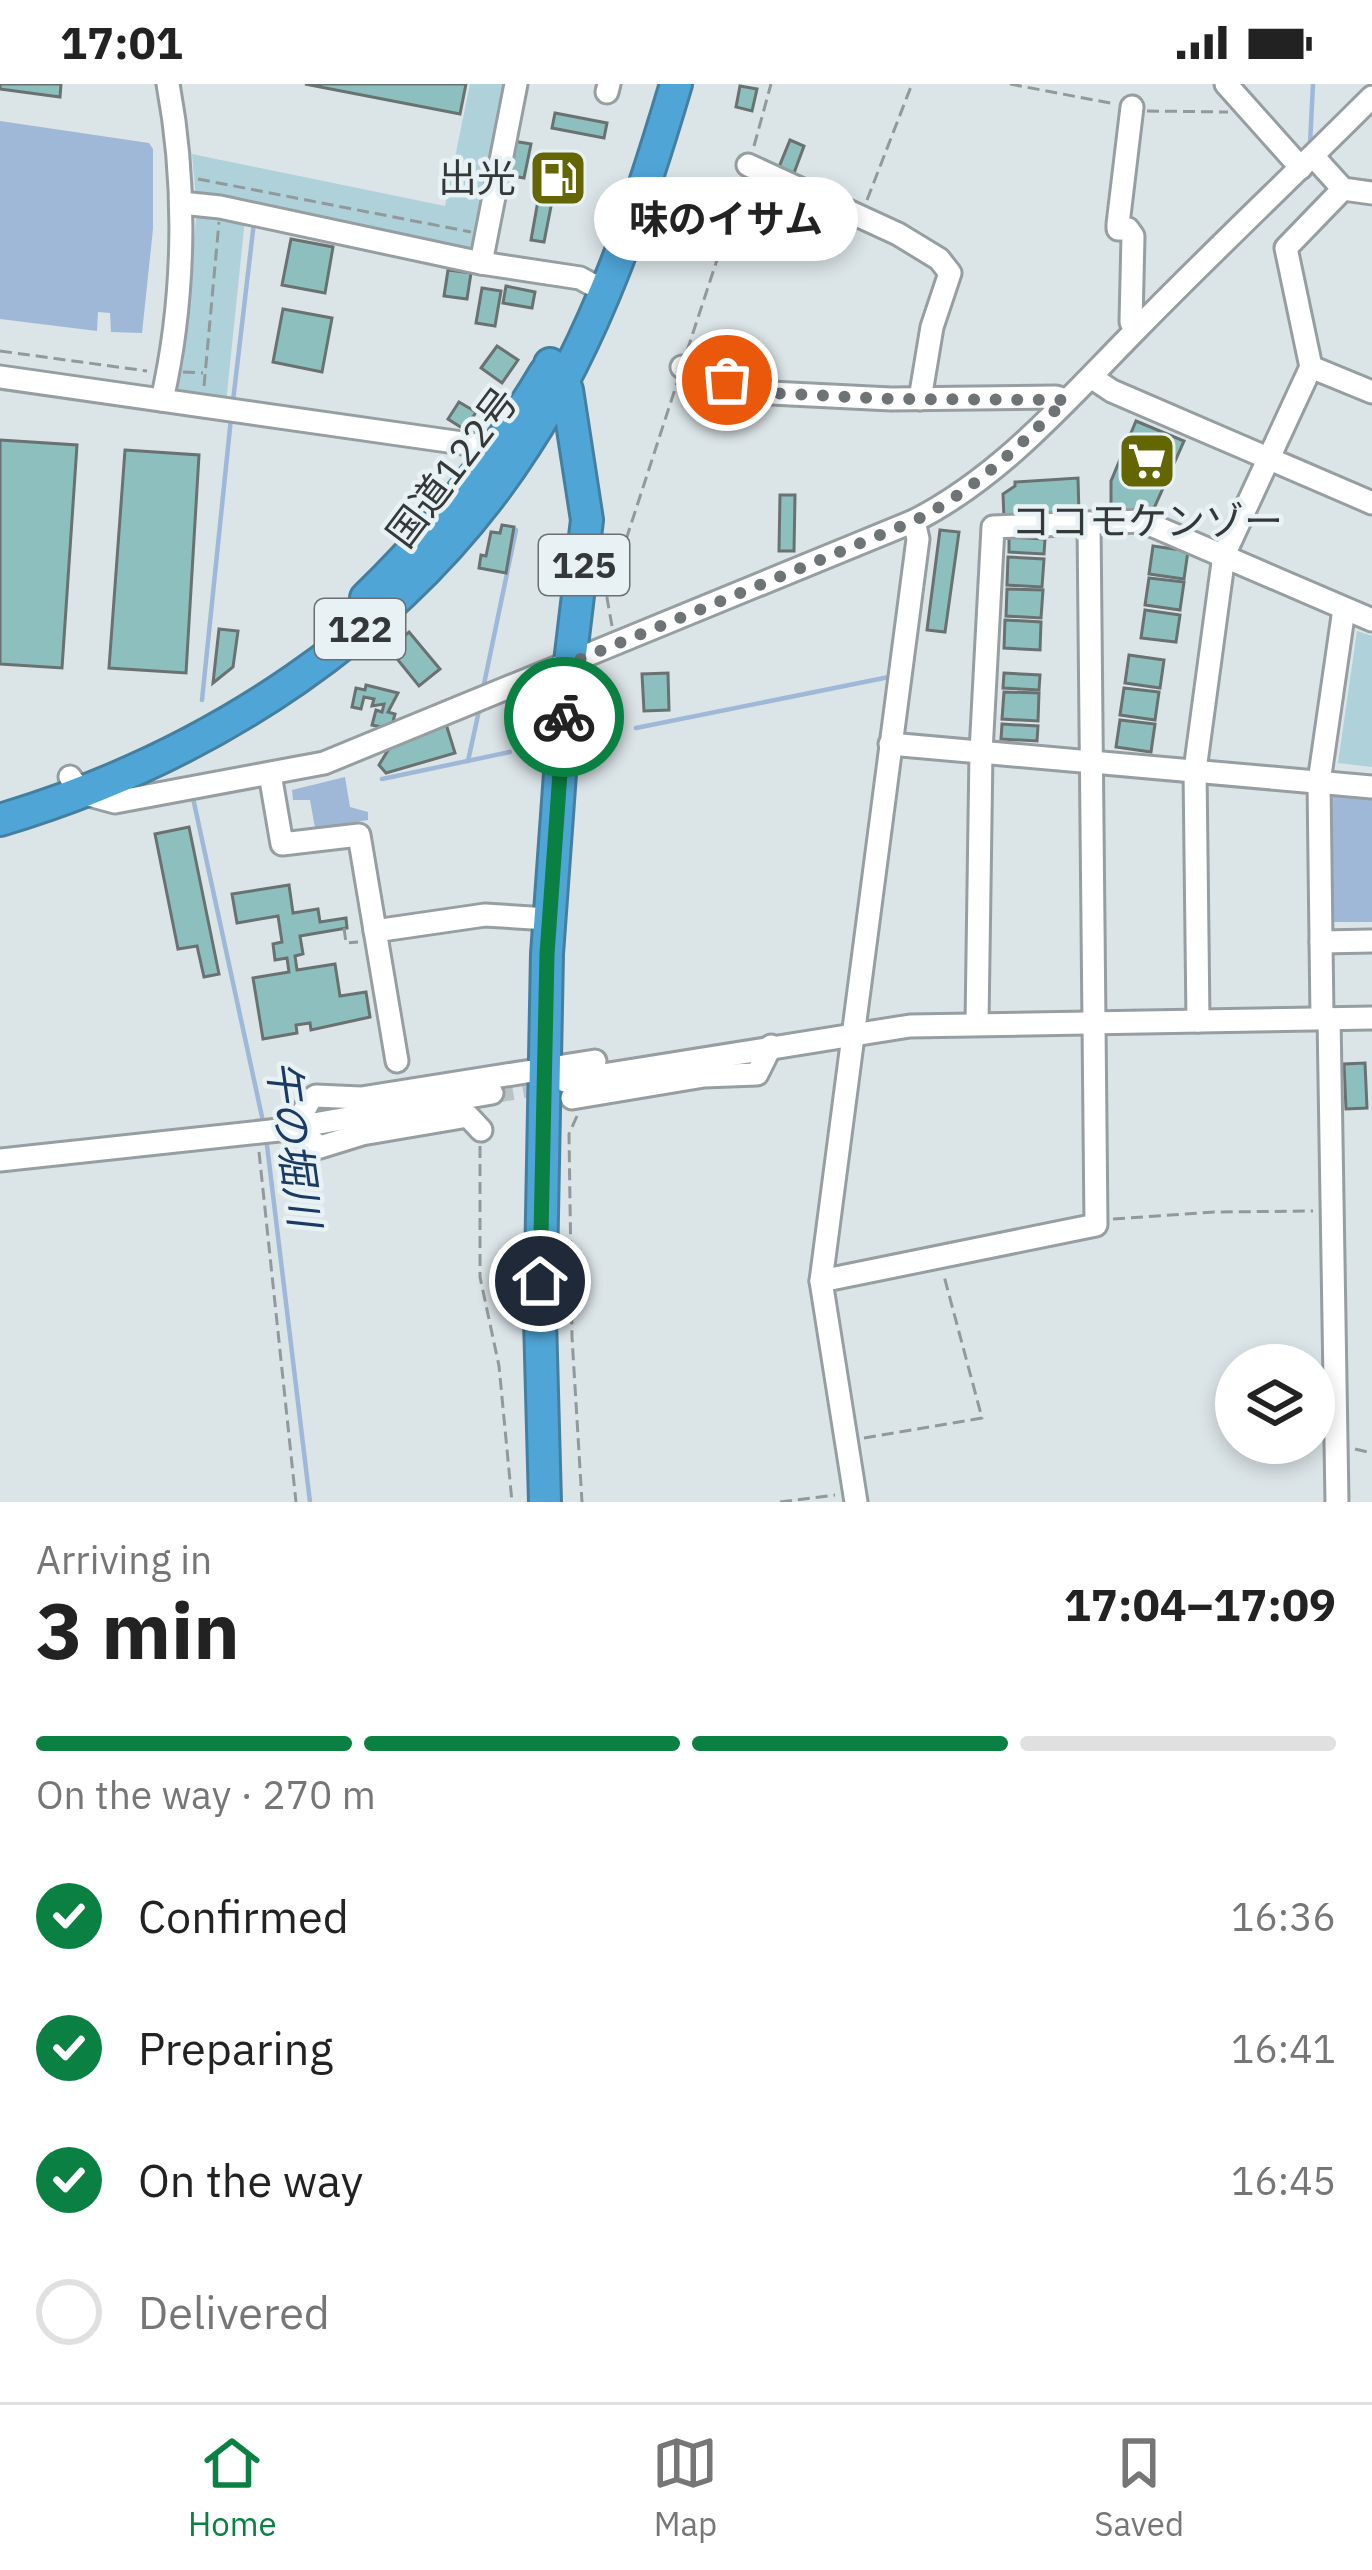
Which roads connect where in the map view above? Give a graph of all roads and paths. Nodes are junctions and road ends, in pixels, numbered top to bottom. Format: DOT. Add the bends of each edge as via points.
graph roads {
  1 [pos="168,84"];
  2 [pos="516,84"];
  3 [pos="659,84"];
  4 [pos="676,84"];
  5 [pos="912,84"];
  6 [pos="1226,84"];
  7 [pos="1372,97"];
  8 [pos="1132,107"];
  9 [pos="1306,162"];
  10 [pos="748,165"];
  11 [pos="190,178"];
  12 [pos="1343,189"];
  13 [pos="1372,193"];
  14 [pos="181,203"];
  15 [pos="220,207"];
  16 [pos="860,219"];
  17 [pos="487,235"];
  18 [pos="481,263"];
  19 [pos="591,284"];
  20 [pos="1135,331"];
  21 [pos="0,351"];
  22 [pos="1311,367"];
  23 [pos="682,368"];
  24 [pos="176,371"];
  25 [pos="156,372"];
  26 [pos="557,372"];
  27 [pos="205,374"];
  28 [pos="0,377"];
  29 [pos="1091,377"];
  30 [pos="1372,392"];
  31 [pos="920,399"];
  32 [pos="162,400"];
  33 [pos="1066,400"];
  34 [pos="201,405"];
  35 [pos="511,448"];
  36 [pos="1267,459"];
  37 [pos="580,466"];
  38 [pos="1372,503"];
  39 [pos="914,521"];
  40 [pos="1089,524"];
  41 [pos="1224,555"];
  42 [pos="1344,609"];
  43 [pos="1372,620"];
  44 [pos="571,663"];
  45 [pos="890,743"];
  46 [pos="980,752"];
  47 [pos="1090,761"];
  48 [pos="1195,770"];
  49 [pos="270,774"];
  50 [pos="1319,782"];
  51 [pos="76,785"];
  52 [pos="1372,787"];
  53 [pos="0,802"];
  54 [pos="0,820"];
  55 [pos="548,920"];
  56 [pos="344,928"];
  57 [pos="370,936"];
  58 [pos="1321,941"];
  59 [pos="1372,941"];
  60 [pos="1326,1018"];
  61 [pos="1372,1018"];
  62 [pos="1198,1021"];
  63 [pos="977,1023"];
  64 [pos="1096,1023"];
  65 [pos="855,1034"];
  66 [pos="774,1045"];
  67 [pos="397,1060"];
  68 [pos="560,1083"];
  69 [pos="492,1094"];
  70 [pos="573,1123"];
  71 [pos="301,1125"];
  72 [pos="481,1130"];
  73 [pos="257,1132"];
  74 [pos="0,1160"];
  75 [pos="1333,1210"];
  76 [pos="1096,1220"];
  77 [pos="939,1257"];
  78 [pos="821,1281"];
  79 [pos="846,1441"];
  80 [pos="855,1497"];
  81 [pos="296,1502"];
  82 [pos="512,1502"];
  83 [pos="545,1502"];
  84 [pos="582,1502"];
  85 [pos="780,1502"];
  86 [pos="1337,1502"];
  1 -- 14 [label="street"];
  2 -- 17 [label="street"];
  3 -- 19 [label="highway, 国道122号 / 122"];
  4 -- 26 [label="highway, 国道122号 / 122" via="613,273"];
  5 -- 16 [label="path"];
  6 -- 9 [label="street"];
  7 -- 9 [label="street"];
  8 -- 20 [label="street" via="1118,230 1133,236"];
  9 -- 12 [label="street"];
  9 -- 20 [label="street"];
  10 -- 16 [label="street"];
  11 -- 17 [label="path"];
  12 -- 13 [label="street"];
  12 -- 22 [label="street" via="1286,248"];
  14 -- 15 [label="street"];
  14 -- 32 [label="street"];
  15 -- 18 [label="street"];
  15 -- 27 [label="path"];
  16 -- 31 [label="street" via="918,246 950,272"];
  17 -- 18 [label="street"];
  18 -- 19 [label="street"];
  19 -- 26 [label="highway, 国道122号 / 122"];
  20 -- 29 [label="street"];
  21 -- 25 [label="path"];
  22 -- 30 [label="street"];
  22 -- 36 [label="street"];
  23 -- 31 [label="street" via="771,393"];
  24 -- 27 [label="path"];
  26 -- 35 [label="highway, 国道122号 / 122"];
  26 -- 37 [label="highway, 125"];
  27 -- 34 [label="path"];
  28 -- 32 [label="street"];
  29 -- 33 [label="street"];
  29 -- 36 [label="street"];
  31 -- 33 [label="street"];
  32 -- 34 [label="street"];
  33 -- 39 [label="street" via="976,484"];
  34 -- 35 [label="street"];
  35 -- 37 [label="highway" via="554,445"];
  35 -- 51 [label="highway, 国道122号 / 122" via="367,598 303,652"];
  36 -- 38 [label="street"];
  36 -- 41 [label="street"];
  37 -- 44 [label="highway, 125" via="587,520"];
  39 -- 44 [label="street"];
  39 -- 45 [label="street"];
  40 -- 41 [label="street" via="1142,521"];
  40 -- 46 [label="street" via="993,527"];
  40 -- 47 [label="street"];
  41 -- 42 [label="street"];
  41 -- 48 [label="street"];
  42 -- 43 [label="street"];
  42 -- 50 [label="street"];
  44 -- 49 [label="street" via="324,763"];
  44 -- 55 [label="highway, 125"];
  45 -- 46 [label="street"];
  45 -- 65 [label="street"];
  46 -- 47 [label="street"];
  46 -- 63 [label="street"];
  47 -- 48 [label="street"];
  47 -- 64 [label="street"];
  48 -- 50 [label="street"];
  48 -- 62 [label="street"];
  49 -- 51 [label="street" via="115,802"];
  49 -- 57 [label="street" via="282,844 359,835"];
  50 -- 52 [label="street"];
  50 -- 58 [label="street"];
  51 -- 53 [label="highway, 国道122号 / 122"];
  51 -- 54 [label="highway, 国道122号 / 122"];
  55 -- 57 [label="street" via="485,915"];
  55 -- 68 [label="highway, 125"];
  56 -- 57 [label="path" via="346,943"];
  57 -- 67 [label="street"];
  58 -- 59 [label="street"];
  58 -- 60 [label="street"];
  60 -- 61 [label="street"];
  60 -- 62 [label="street"];
  60 -- 75 [label="street"];
  62 -- 64 [label="street"];
  63 -- 64 [label="street"];
  63 -- 65 [label="street"];
  64 -- 76 [label="street"];
  65 -- 66 [label="street"];
  65 -- 78 [label="street"];
  66 -- 68 [label="street" via="759,1036"];
  66 -- 68 [label="street" via="757,1075"];
  68 -- 71 [label="street" via="316,1096"];
  68 -- 83 [label="highway, 125" via="540,1318"];
  69 -- 71 [label="street"];
  70 -- 84 [label="path" via="572,1337"];
  71 -- 72 [label="street" via="320,1147 468,1116"];
  71 -- 73 [label="street"];
  72 -- 82 [label="path" via="480,1277 499,1366"];
  73 -- 74 [label="street"];
  73 -- 81 [label="path"];
  75 -- 76 [label="path"];
  75 -- 86 [label="street"];
  76 -- 77 [label="street"];
  77 -- 78 [label="street"];
  77 -- 79 [label="path" via="982,1418"];
  78 -- 79 [label="street"];
  79 -- 80 [label="street"];
  80 -- 85 [label="path"];
}
